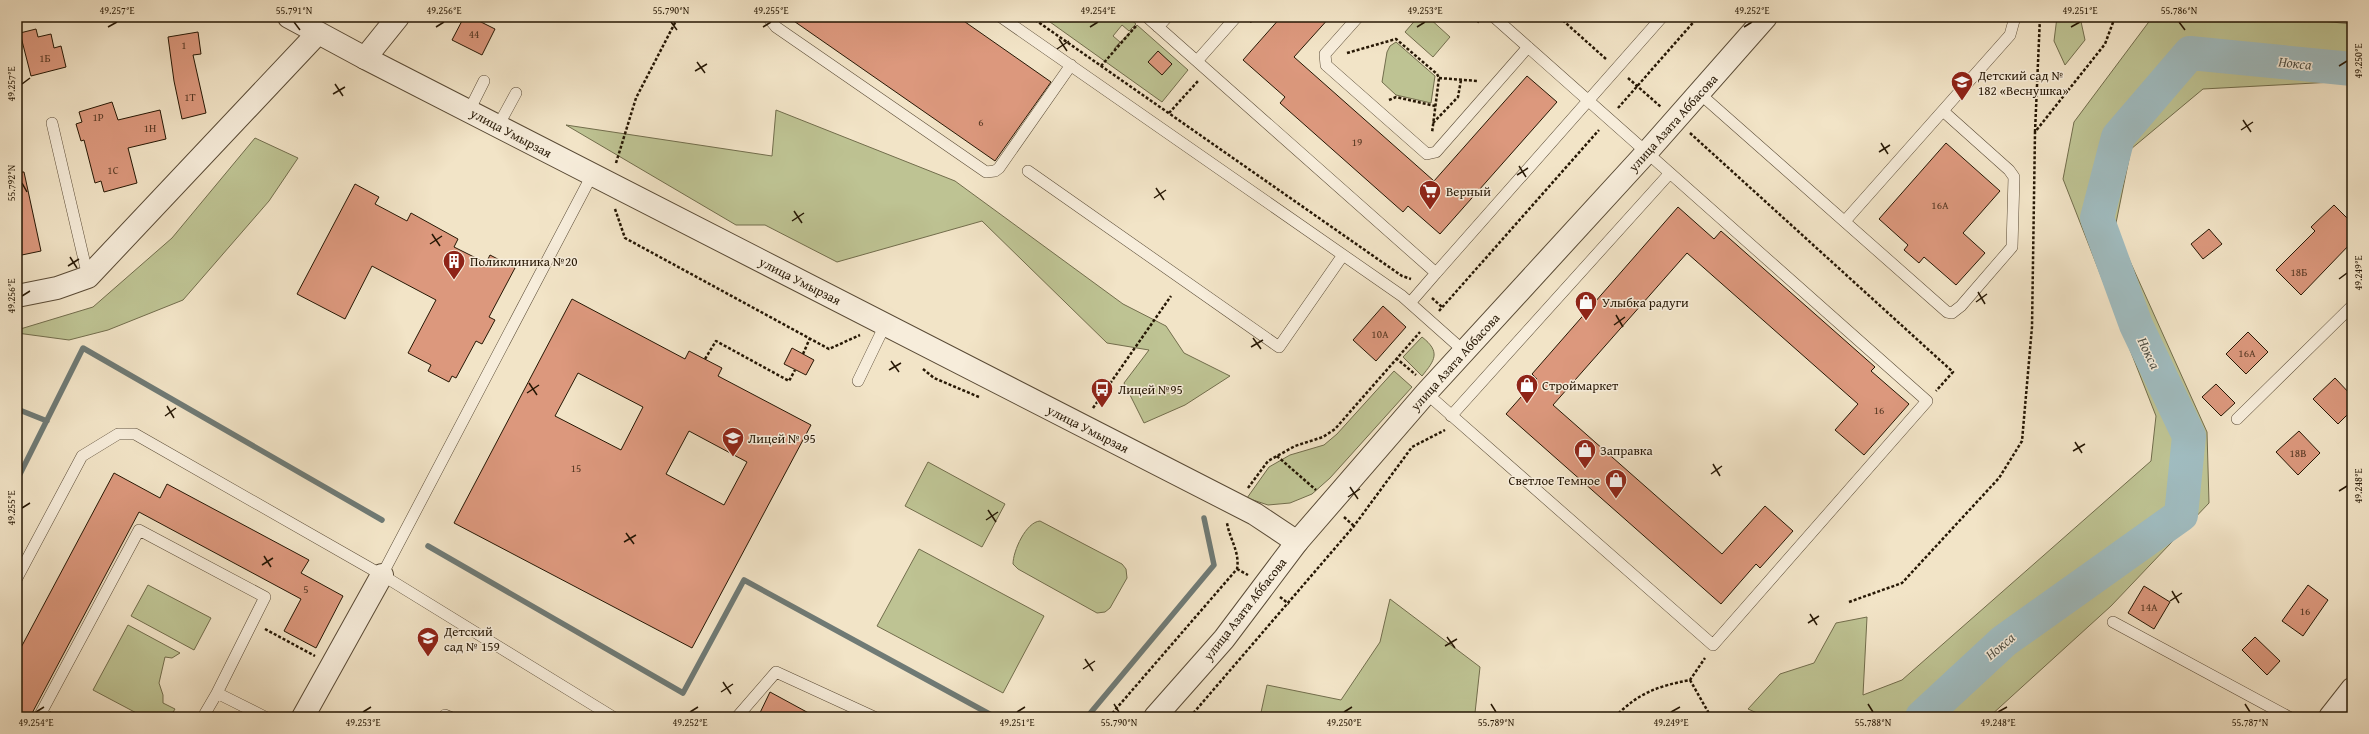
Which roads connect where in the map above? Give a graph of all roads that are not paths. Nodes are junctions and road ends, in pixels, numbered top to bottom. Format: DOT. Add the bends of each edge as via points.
graph roads {
  1 [pos="398,17"];
  2 [pos="768,17"];
  3 [pos="1001,17"];
  4 [pos="1166,17"];
  5 [pos="1236,17"];
  6 [pos="1358,17"];
  7 [pos="1494,17"];
  8 [pos="1662,17"];
  9 [pos="1766,17"];
  10 [pos="2015,17"];
  11 [pos="1144,19"];
  12 [pos="303,24"];
  13 [pos="1158,27"];
  14 [pos="1528,47"];
  15 [pos="365,58"];
  16 [pos="1197,61"];
  17 [pos="1070,65"];
  18 [pos="484,81"];
  19 [pos="516,93"];
  20 [pos="1699,93"];
  21 [pos="1588,101"];
  22 [pos="1943,110"];
  23 [pos="469,111"];
  24 [pos="52,123"];
  25 [pos="498,126"];
  26 [pos="1647,152"];
  27 [pos="1028,171"];
  28 [pos="1670,173"];
  29 [pos="605,187"];
  30 [pos="1845,221"];
  31 [pos="1343,255"];
  32 [pos="1436,273"];
  33 [pos="88,277"];
  34 [pos="17,296"];
  35 [pos="1410,303"];
  36 [pos="2352,306"];
  37 [pos="882,332"];
  38 [pos="1465,352"];
  39 [pos="858,381"];
  40 [pos="1426,393"];
  41 [pos="1454,418"];
  42 [pos="2237,419"];
  43 [pos="1297,542"];
  44 [pos="382,575"];
  45 [pos="17,578"];
  46 [pos="2113,622"];
  47 [pos="2352,689"];
  48 [pos="217,693"];
  49 [pos="48,717"];
  50 [pos="203,717"];
  51 [pos="266,717"];
  52 [pos="303,717"];
  53 [pos="444,717"];
  54 [pos="450,717"];
  55 [pos="614,717"];
  56 [pos="737,717"];
  57 [pos="874,717"];
  58 [pos="1155,717"];
  59 [pos="2289,717"];
  60 [pos="2330,717"];
  1 -- 15 [label="street"];
  2 -- 17 [label="lane" via="776,27 986,172 999,168"];
  3 -- 17 [label="lane"];
  4 -- 13 [label="lane"];
  5 -- 16 [label="lane"];
  6 -- 14 [label="lane" via="1325,54 1324,60 1328,69 1422,151 1429,154 1436,152"];
  7 -- 14 [label="lane"];
  8 -- 21 [label="lane"];
  9 -- 20 [label="street, улица Азата Аббасова"];
  10 -- 22 [label="lane" via="2010,35"];
  11 -- 13 [label="lane"];
  12 -- 15 [label="street, улица Умырзая"];
  12 -- 33 [label="street"];
  13 -- 16 [label="lane"];
  14 -- 21 [label="lane"];
  15 -- 23 [label="street, улица Умырзая"];
  16 -- 32 [label="lane"];
  17 -- 31 [label="lane"];
  18 -- 23 [label="lane"];
  19 -- 25 [label="lane"];
  20 -- 26 [label="street, улица Азата Аббасова"];
  20 -- 30 [label="lane"];
  21 -- 26 [label="lane"];
  21 -- 32 [label="lane"];
  22 -- 30 [label="lane"];
  22 -- 30 [label="lane" via="2010,170 2014,177 2012,247 1961,306 1954,312 1947,312"];
  23 -- 25 [label="street, улица Умырзая"];
  24 -- 33 [label="lane"];
  25 -- 29 [label="street, улица Умырзая"];
  26 -- 28 [label="lane"];
  26 -- 38 [label="street, улица Азата Аббасова"];
  27 -- 31 [label="lane" via="1279,347"];
  28 -- 41 [label="lane"];
  28 -- 41 [label="lane" via="1927,401 1714,645"];
  29 -- 37 [label="street, улица Умырзая"];
  29 -- 44 [label="lane"];
  31 -- 35 [label="lane"];
  32 -- 35 [label="lane"];
  33 -- 34 [label="street" via="57,288"];
  35 -- 38 [label="lane"];
  36 -- 42 [label="lane"];
  37 -- 39 [label="lane"];
  37 -- 43 [label="street, улица Умырзая" via="1255,514"];
  38 -- 40 [label="street, улица Азата Аббасова"];
  40 -- 41 [label="lane"];
  40 -- 43 [label="street, улица Азата Аббасова"];
  43 -- 58 [label="street, улица Азата Аббасова" via="1224,639"];
  44 -- 45 [label="lane" via="135,434 118,434 82,456"];
  44 -- 52 [label="street"];
  44 -- 55 [label="lane"];
  46 -- 59 [label="lane"];
  47 -- 60 [label="street"];
  48 -- 49 [label="lane" via="265,597 139,530 41,713"];
  48 -- 50 [label="lane"];
  48 -- 51 [label="lane"];
  53 -- 54 [label="lane"];
  56 -- 57 [label="lane" via="776,672"];
}
